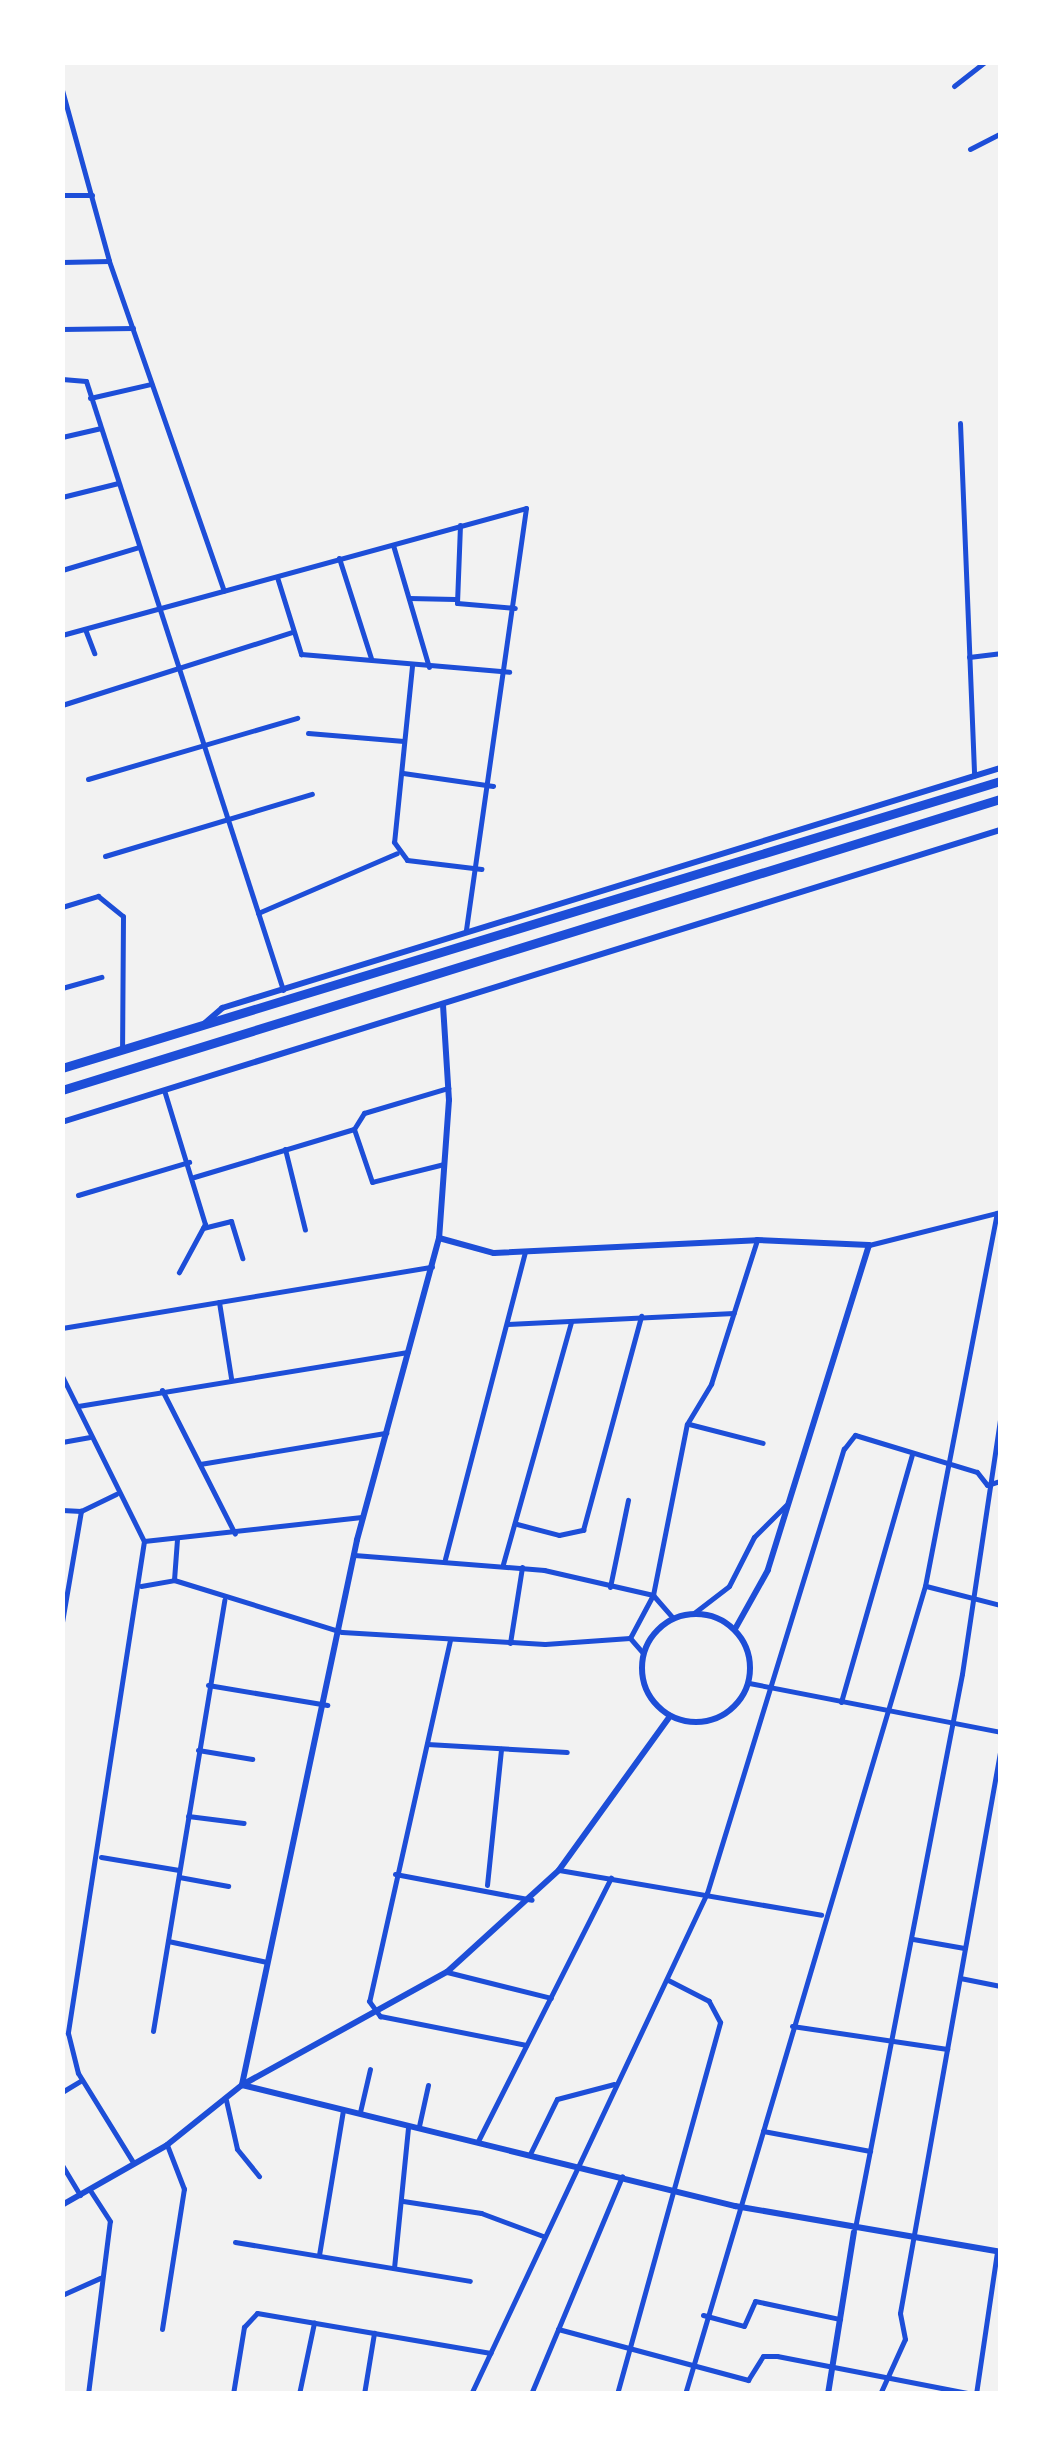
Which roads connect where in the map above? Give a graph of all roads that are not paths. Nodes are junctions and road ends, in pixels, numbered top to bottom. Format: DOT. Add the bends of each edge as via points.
graph roads {
  1 [pos="985,62"];
  2 [pos="954,86"];
  3 [pos="62,90"];
  4 [pos="1000,138"];
  5 [pos="970,149"];
  6 [pos="92,195"];
  7 [pos="62,196"];
  8 [pos="109,261"];
  9 [pos="62,262"];
  10 [pos="133,328"];
  11 [pos="62,329"];
  12 [pos="62,379"];
  13 [pos="152,384"];
  14 [pos="90,398"];
  15 [pos="960,422"];
  16 [pos="100,428"];
  17 [pos="62,437"];
  18 [pos="118,483"];
  19 [pos="62,497"];
  20 [pos="460,524"];
  21 [pos="393,545"];
  22 [pos="139,547"];
  23 [pos="339,558"];
  24 [pos="62,570"];
  25 [pos="277,576"];
  26 [pos="224,591"];
  27 [pos="409,598"];
  28 [pos="455,599"];
  29 [pos="515,608"];
  30 [pos="159,610"];
  31 [pos="85,630"];
  32 [pos="292,632"];
  33 [pos="62,635"];
  34 [pos="94,652"];
  35 [pos="1000,653"];
  36 [pos="970,656"];
  37 [pos="371,658"];
  38 [pos="412,666"];
  39 [pos="429,666"];
  40 [pos="509,672"];
  41 [pos="180,674"];
  42 [pos="62,705"];
  43 [pos="296,718"];
  44 [pos="308,733"];
  45 [pos="404,741"];
  46 [pos="202,744"];
  47 [pos="1000,768"];
  48 [pos="403,774"];
  49 [pos="974,776"];
  50 [pos="88,780"];
  51 [pos="1000,781"];
  52 [pos="493,786"];
  53 [pos="312,794"];
  54 [pos="1000,800"];
  55 [pos="62,801"];
  56 [pos="62,814"];
  57 [pos="227,817"];
  58 [pos="1000,830"];
  59 [pos="398,852"];
  60 [pos="105,856"];
  61 [pos="481,868"];
  62 [pos="62,908"];
  63 [pos="258,913"];
  64 [pos="466,932"];
  65 [pos="101,976"];
  66 [pos="62,988"];
  67 [pos="283,990"];
  68 [pos="442,1006"];
  69 [pos="200,1027"];
  70 [pos="122,1050"];
  71 [pos="62,1068"];
  72 [pos="448,1088"];
  73 [pos="62,1090"];
  74 [pos="164,1090"];
  75 [pos="62,1122"];
  76 [pos="354,1129"];
  77 [pos="285,1149"];
  78 [pos="188,1162"];
  79 [pos="444,1164"];
  80 [pos="193,1177"];
  81 [pos="78,1195"];
  82 [pos="999,1213"];
  83 [pos="203,1228"];
  84 [pos="305,1230"];
  85 [pos="439,1238"];
  86 [pos="757,1240"];
  87 [pos="869,1245"];
  88 [pos="524,1252"];
  89 [pos="242,1258"];
  90 [pos="432,1267"];
  91 [pos="179,1272"];
  92 [pos="219,1301"];
  93 [pos="734,1313"];
  94 [pos="641,1316"];
  95 [pos="571,1322"];
  96 [pos="507,1324"];
  97 [pos="62,1328"];
  98 [pos="410,1352"];
  99 [pos="62,1376"];
  100 [pos="231,1378"];
  101 [pos="162,1390"];
  102 [pos="77,1406"];
  103 [pos="1000,1420"];
  104 [pos="687,1424"];
  105 [pos="386,1433"];
  106 [pos="89,1437"];
  107 [pos="62,1442"];
  108 [pos="763,1443"];
  109 [pos="912,1454"];
  110 [pos="200,1464"];
  111 [pos="954,1467"];
  112 [pos="1000,1481"];
  113 [pos="987,1486"];
  114 [pos="116,1494"];
  115 [pos="628,1500"];
  116 [pos="786,1506"];
  117 [pos="62,1510"];
  118 [pos="81,1512"];
  119 [pos="362,1517"];
  120 [pos="517,1524"];
  121 [pos="235,1534"];
  122 [pos="177,1539"];
  123 [pos="144,1541"];
  124 [pos="354,1555"];
  125 [pos="445,1559"];
  126 [pos="503,1564"];
  127 [pos="522,1567"];
  128 [pos="174,1580"];
  129 [pos="141,1586"];
  130 [pos="924,1586"];
  131 [pos="610,1587"];
  132 [pos="652,1594"];
  133 [pos="971,1596"];
  134 [pos="224,1599"];
  135 [pos="1000,1604"];
  136 [pos="694,1613"];
  137 [pos="674,1618"];
  138 [pos="62,1622"];
  139 [pos="735,1629"];
  140 [pos="342,1632"];
  141 [pos="630,1638"];
  142 [pos="450,1640"];
  143 [pos="510,1643"];
  144 [pos="643,1652"];
  145 [pos="749,1683"];
  146 [pos="208,1686"];
  147 [pos="776,1688"];
  148 [pos="841,1702"];
  149 [pos="328,1705"];
  150 [pos="884,1713"];
  151 [pos="670,1716"];
  152 [pos="949,1728"];
  153 [pos="1000,1732"];
  154 [pos="427,1744"];
  155 [pos="501,1749"];
  156 [pos="198,1750"];
  157 [pos="567,1752"];
  158 [pos="1000,1752"];
  159 [pos="252,1759"];
  160 [pos="187,1816"];
  161 [pos="244,1824"];
  162 [pos="101,1857"];
  163 [pos="560,1870"];
  164 [pos="179,1874"];
  165 [pos="394,1874"];
  166 [pos="611,1878"];
  167 [pos="487,1885"];
  168 [pos="228,1886"];
  169 [pos="706,1893"];
  170 [pos="532,1900"];
  171 [pos="821,1915"];
  172 [pos="912,1939"];
  173 [pos="167,1941"];
  174 [pos="964,1948"];
  175 [pos="267,1962"];
  176 [pos="447,1972"];
  177 [pos="960,1978"];
  178 [pos="667,1980"];
  179 [pos="1000,1986"];
  180 [pos="550,1998"];
  181 [pos="380,2016"];
  182 [pos="792,2026"];
  183 [pos="152,2032"];
  184 [pos="66,2033"];
  185 [pos="892,2041"];
  186 [pos="526,2045"];
  187 [pos="947,2049"];
  188 [pos="370,2070"];
  189 [pos="82,2080"];
  190 [pos="614,2084"];
  191 [pos="242,2085"];
  192 [pos="428,2085"];
  193 [pos="62,2092"];
  194 [pos="226,2100"];
  195 [pos="344,2108"];
  196 [pos="360,2112"];
  197 [pos="408,2123"];
  198 [pos="419,2126"];
  199 [pos="763,2131"];
  200 [pos="478,2141"];
  201 [pos="166,2145"];
  202 [pos="870,2150"];
  203 [pos="530,2154"];
  204 [pos="133,2162"];
  205 [pos="62,2165"];
  206 [pos="576,2166"];
  207 [pos="259,2176"];
  208 [pos="622,2176"];
  209 [pos="89,2189"];
  210 [pos="680,2193"];
  211 [pos="80,2195"];
  212 [pos="403,2202"];
  213 [pos="62,2205"];
  214 [pos="735,2206"];
  215 [pos="854,2231"];
  216 [pos="543,2236"];
  217 [pos="913,2240"];
  218 [pos="235,2242"];
  219 [pos="999,2252"];
  220 [pos="319,2255"];
  221 [pos="394,2268"];
  222 [pos="100,2278"];
  223 [pos="470,2281"];
  224 [pos="62,2295"];
  225 [pos="703,2315"];
  226 [pos="840,2319"];
  227 [pos="314,2323"];
  228 [pos="162,2329"];
  229 [pos="558,2329"];
  230 [pos="374,2333"];
  231 [pos="632,2347"];
  232 [pos="492,2353"];
  233 [pos="692,2366"];
  234 [pos="832,2366"];
  235 [pos="889,2377"];
  236 [pos="88,2394"];
  237 [pos="233,2394"];
  238 [pos="300,2394"];
  239 [pos="364,2394"];
  240 [pos="470,2394"];
  241 [pos="531,2394"];
  242 [pos="616,2394"];
  243 [pos="685,2394"];
  244 [pos="828,2394"];
  245 [pos="880,2394"];
  246 [pos="974,2394"];
  1 -- 2 [label="street"];
  3 -- 6 [label="street"];
  4 -- 5 [label="street"];
  6 -- 7 [label="street"];
  6 -- 8 [label="street"];
  8 -- 9 [label="street"];
  8 -- 10 [label="street"];
  10 -- 11 [label="street"];
  10 -- 13 [label="street"];
  12 -- 14 [label="street" via="82,378"];
  13 -- 14 [label="street"];
  13 -- 26 [label="street"];
  14 -- 16 [label="street"];
  15 -- 36 [label="street"];
  16 -- 17 [label="street"];
  16 -- 18 [label="street"];
  18 -- 19 [label="street"];
  18 -- 22 [label="street"];
  20 -- 21 [label="street"];
  20 -- 28 [label="street"];
  20 -- 29 [label="street" via="526,508"];
  21 -- 23 [label="street"];
  21 -- 27 [label="street"];
  22 -- 24 [label="street"];
  22 -- 30 [label="street"];
  23 -- 25 [label="street"];
  23 -- 37 [label="street"];
  25 -- 26 [label="street"];
  25 -- 32 [label="street"];
  26 -- 30 [label="street"];
  27 -- 28 [label="street"];
  27 -- 39 [label="street"];
  28 -- 29 [label="street"];
  29 -- 40 [label="street"];
  30 -- 31 [label="street"];
  30 -- 41 [label="street"];
  31 -- 33 [label="street"];
  31 -- 34 [label="street"];
  32 -- 37 [label="street" via="301,654"];
  32 -- 41 [label="street"];
  35 -- 36 [label="street"];
  36 -- 49 [label="street"];
  37 -- 38 [label="street"];
  38 -- 39 [label="street"];
  38 -- 45 [label="street"];
  39 -- 40 [label="street"];
  40 -- 52 [label="street"];
  41 -- 42 [label="street"];
  41 -- 46 [label="street"];
  43 -- 46 [label="street"];
  44 -- 45 [label="street"];
  45 -- 48 [label="street"];
  46 -- 50 [label="street"];
  46 -- 57 [label="street"];
  47 -- 49 [label="street"];
  48 -- 52 [label="street"];
  48 -- 59 [label="street"];
  49 -- 64 [label="street"];
  51 -- 69 [label="highway"];
  52 -- 61 [label="street"];
  53 -- 57 [label="street"];
  54 -- 73 [label="highway"];
  55 -- 56 [label="street"];
  57 -- 60 [label="street"];
  57 -- 63 [label="street"];
  58 -- 68 [label="street"];
  59 -- 61 [label="street"];
  59 -- 63 [label="street"];
  61 -- 64 [label="street"];
  62 -- 70 [label="street" via="98,896 123,916"];
  63 -- 67 [label="street"];
  64 -- 67 [label="street"];
  65 -- 66 [label="street"];
  67 -- 69 [label="street" via="222,1008"];
  68 -- 72 [label="street"];
  68 -- 74 [label="street"];
  69 -- 70 [label="highway"];
  70 -- 71 [label="highway"];
  72 -- 76 [label="street" via="364,1113"];
  72 -- 79 [label="street"];
  74 -- 75 [label="street"];
  74 -- 78 [label="street"];
  76 -- 77 [label="street"];
  76 -- 79 [label="street" via="372,1182"];
  77 -- 80 [label="street"];
  77 -- 84 [label="street"];
  78 -- 80 [label="street"];
  78 -- 81 [label="street"];
  79 -- 85 [label="street"];
  80 -- 83 [label="street"];
  82 -- 87 [label="street"];
  82 -- 111 [label="street"];
  83 -- 89 [label="street" via="231,1221"];
  83 -- 91 [label="street"];
  85 -- 88 [label="street"];
  85 -- 90 [label="street"];
  86 -- 87 [label="street"];
  86 -- 88 [label="street"];
  86 -- 93 [label="street"];
  87 -- 116 [label="street"];
  88 -- 96 [label="street"];
  90 -- 92 [label="street"];
  90 -- 98 [label="street"];
  92 -- 97 [label="street"];
  92 -- 100 [label="street"];
  93 -- 94 [label="street"];
  93 -- 104 [label="street"];
  94 -- 95 [label="street"];
  94 -- 120 [label="street" via="583,1530 559,1535"];
  95 -- 96 [label="street"];
  95 -- 120 [label="street"];
  96 -- 125 [label="street"];
  98 -- 100 [label="street"];
  98 -- 105 [label="street"];
  99 -- 102 [label="street"];
  100 -- 101 [label="street"];
  101 -- 102 [label="street"];
  101 -- 110 [label="street"];
  102 -- 106 [label="street"];
  103 -- 113 [label="street"];
  104 -- 108 [label="street"];
  104 -- 132 [label="street"];
  105 -- 110 [label="street"];
  105 -- 119 [label="street"];
  106 -- 107 [label="street"];
  106 -- 114 [label="street"];
  109 -- 111 [label="street"];
  109 -- 147 [label="street" via="855,1436 844,1449 804,1561"];
  109 -- 148 [label="street"];
  110 -- 121 [label="street"];
  111 -- 113 [label="street"];
  111 -- 130 [label="street"];
  112 -- 113 [label="street"];
  113 -- 133 [label="street"];
  114 -- 118 [label="street"];
  114 -- 123 [label="street"];
  115 -- 131 [label="street"];
  116 -- 136 [label="street" via="754,1538 729,1586"];
  116 -- 139 [label="street" via="768,1570"];
  117 -- 118 [label="street"];
  118 -- 138 [label="street"];
  119 -- 121 [label="street"];
  119 -- 124 [label="street"];
  120 -- 126 [label="street"];
  121 -- 122 [label="street"];
  122 -- 123 [label="street"];
  122 -- 128 [label="street"];
  123 -- 129 [label="street"];
  124 -- 125 [label="street"];
  124 -- 140 [label="street"];
  125 -- 126 [label="street"];
  126 -- 127 [label="street"];
  127 -- 131 [label="street"];
  127 -- 143 [label="street"];
  128 -- 129 [label="street"];
  128 -- 134 [label="street"];
  129 -- 162 [label="street"];
  130 -- 133 [label="street"];
  130 -- 150 [label="street"];
  131 -- 132 [label="street"];
  132 -- 137 [label="street"];
  132 -- 141 [label="street"];
  133 -- 135 [label="street"];
  133 -- 152 [label="street"];
  134 -- 140 [label="street"];
  134 -- 146 [label="street"];
  136 -- 137 [label="street"];
  136 -- 139 [label="street"];
  137 -- 144 [label="street"];
  139 -- 145 [label="street"];
  140 -- 142 [label="street"];
  140 -- 149 [label="street"];
  141 -- 143 [label="street"];
  141 -- 144 [label="street"];
  142 -- 143 [label="street"];
  142 -- 154 [label="street"];
  144 -- 151 [label="street" via="649,1696"];
  145 -- 147 [label="street"];
  145 -- 151 [label="street" via="726,1714"];
  146 -- 149 [label="street"];
  146 -- 156 [label="street"];
  147 -- 148 [label="street"];
  147 -- 169 [label="street"];
  148 -- 150 [label="street"];
  149 -- 175 [label="street"];
  150 -- 152 [label="street"];
  150 -- 171 [label="street"];
  151 -- 163 [label="street"];
  152 -- 153 [label="street"];
  152 -- 172 [label="street"];
  154 -- 155 [label="street"];
  154 -- 165 [label="street"];
  155 -- 157 [label="street"];
  155 -- 167 [label="street"];
  156 -- 159 [label="street"];
  156 -- 160 [label="street"];
  158 -- 174 [label="street"];
  160 -- 161 [label="street"];
  160 -- 164 [label="street"];
  162 -- 164 [label="street"];
  162 -- 184 [label="street"];
  163 -- 166 [label="street"];
  163 -- 170 [label="street"];
  164 -- 168 [label="street"];
  164 -- 173 [label="street"];
  165 -- 167 [label="street"];
  165 -- 181 [label="street" via="372,1960 369,2002"];
  166 -- 169 [label="street"];
  166 -- 180 [label="street"];
  167 -- 170 [label="street"];
  169 -- 171 [label="street"];
  169 -- 178 [label="street"];
  170 -- 176 [label="street"];
  171 -- 182 [label="street"];
  172 -- 174 [label="street"];
  172 -- 185 [label="street"];
  173 -- 175 [label="street"];
  173 -- 183 [label="street"];
  174 -- 177 [label="street"];
  175 -- 191 [label="street"];
  176 -- 180 [label="street"];
  176 -- 181 [label="street"];
  177 -- 179 [label="street"];
  177 -- 187 [label="street"];
  178 -- 190 [label="street"];
  178 -- 210 [label="street" via="709,2001 720,2022"];
  180 -- 186 [label="street"];
  181 -- 186 [label="street"];
  181 -- 191 [label="street"];
  182 -- 185 [label="street"];
  182 -- 199 [label="street"];
  184 -- 189 [label="street"];
  185 -- 187 [label="street"];
  185 -- 202 [label="street"];
  186 -- 200 [label="street"];
  187 -- 217 [label="street"];
  188 -- 196 [label="street"];
  189 -- 193 [label="street"];
  189 -- 204 [label="street"];
  190 -- 203 [label="street" via="556,2099"];
  190 -- 206 [label="street"];
  191 -- 194 [label="street"];
  191 -- 195 [label="street"];
  192 -- 198 [label="street"];
  194 -- 201 [label="street"];
  194 -- 207 [label="street" via="237,2148"];
  195 -- 196 [label="street"];
  195 -- 220 [label="street"];
  196 -- 197 [label="street"];
  197 -- 198 [label="street"];
  197 -- 212 [label="street"];
  198 -- 200 [label="street"];
  199 -- 202 [label="street"];
  199 -- 214 [label="street"];
  200 -- 203 [label="street"];
  201 -- 204 [label="street"];
  201 -- 228 [label="street" via="184,2190"];
  202 -- 215 [label="street"];
  203 -- 206 [label="street"];
  204 -- 209 [label="street"];
  205 -- 211 [label="street"];
  206 -- 208 [label="street"];
  206 -- 216 [label="street"];
  208 -- 210 [label="street"];
  208 -- 229 [label="street"];
  209 -- 211 [label="street"];
  209 -- 222 [label="street" via="110,2221"];
  210 -- 214 [label="street"];
  210 -- 231 [label="street"];
  211 -- 213 [label="street"];
  212 -- 216 [label="street" via="481,2213"];
  212 -- 221 [label="street"];
  214 -- 215 [label="street"];
  214 -- 225 [label="street"];
  215 -- 217 [label="street"];
  215 -- 226 [label="street"];
  216 -- 232 [label="street"];
  217 -- 219 [label="street"];
  217 -- 235 [label="street" via="900,2314 905,2339"];
  218 -- 220 [label="street"];
  219 -- 246 [label="street"];
  220 -- 221 [label="street"];
  221 -- 223 [label="street"];
  222 -- 224 [label="street"];
  222 -- 236 [label="street"];
  225 -- 226 [label="street" via="744,2326 755,2301"];
  225 -- 233 [label="street"];
  226 -- 234 [label="street"];
  227 -- 230 [label="street"];
  227 -- 237 [label="street" via="248,2318"];
  227 -- 238 [label="street"];
  229 -- 231 [label="street"];
  229 -- 241 [label="street"];
  230 -- 232 [label="street"];
  230 -- 239 [label="street"];
  231 -- 233 [label="street"];
  231 -- 242 [label="street"];
  232 -- 240 [label="street"];
  233 -- 234 [label="street" via="748,2380 763,2356"];
  233 -- 243 [label="street"];
  234 -- 235 [label="street"];
  234 -- 244 [label="street"];
  235 -- 245 [label="street"];
  235 -- 246 [label="street"];
}
